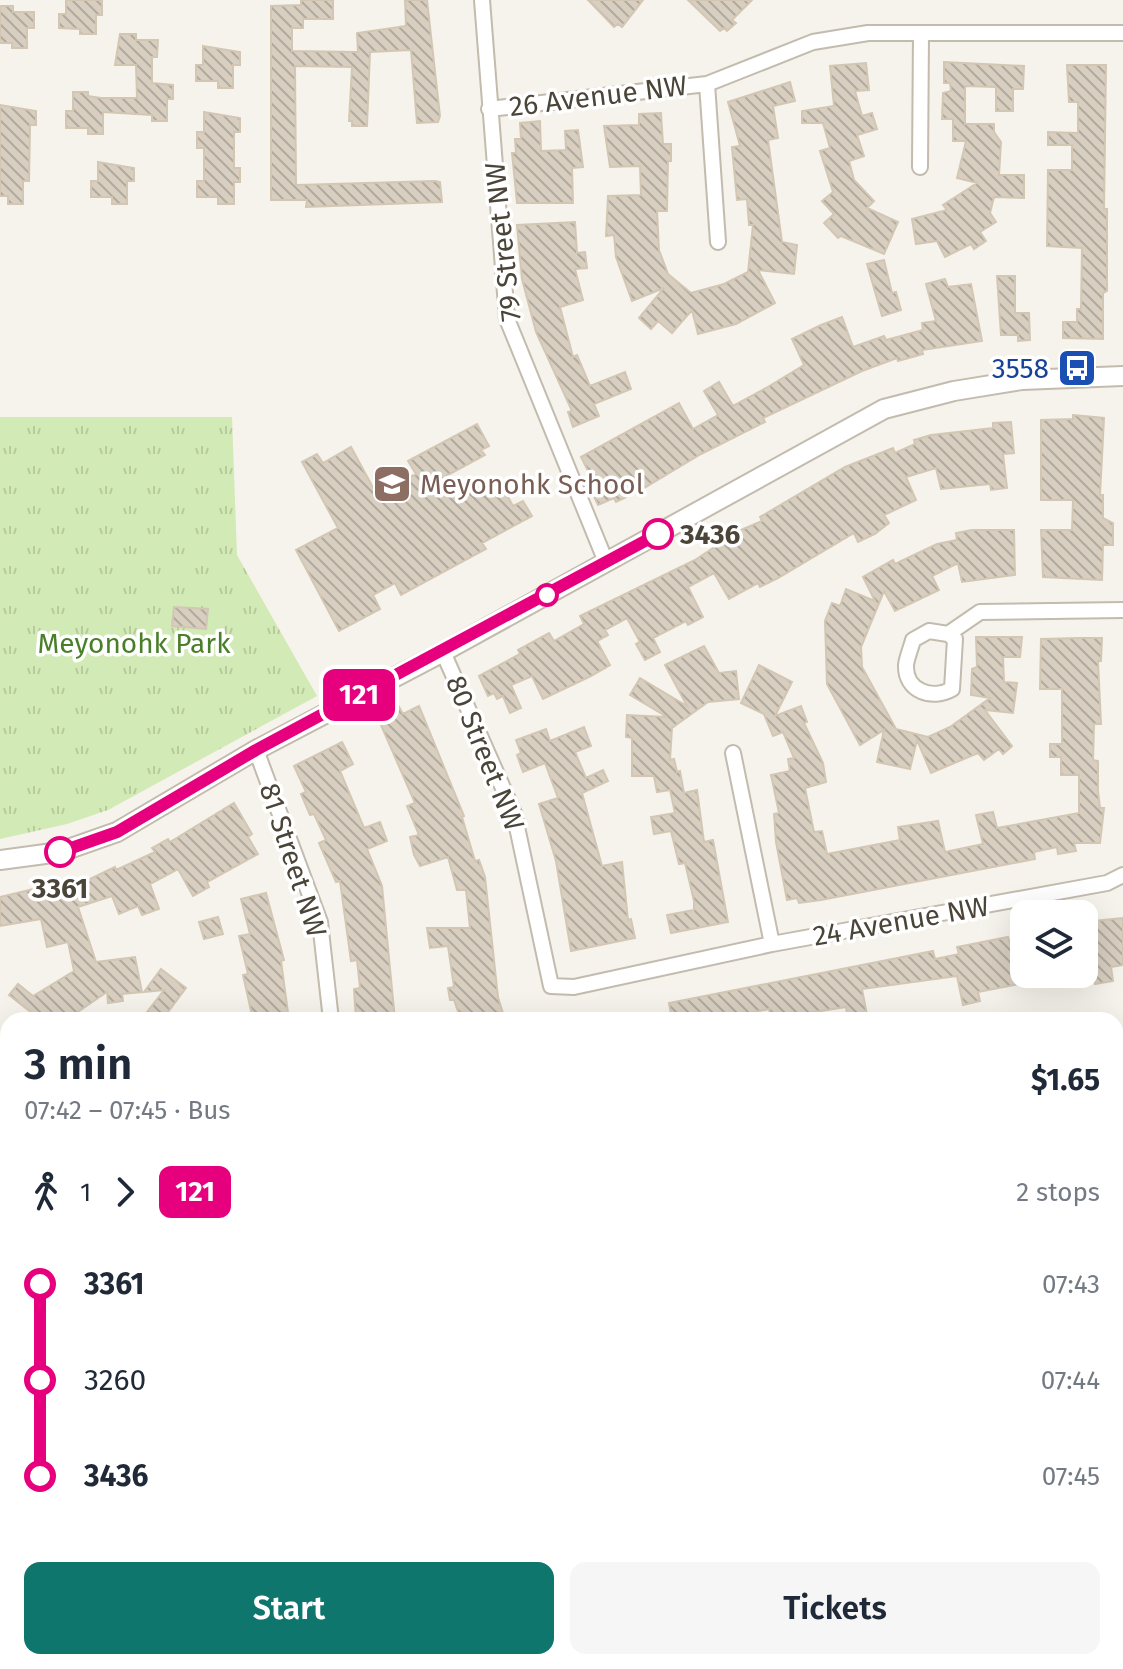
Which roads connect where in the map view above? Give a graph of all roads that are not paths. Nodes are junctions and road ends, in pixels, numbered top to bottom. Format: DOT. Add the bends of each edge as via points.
graph roads {
  1 [pos="482,0"];
  2 [pos="921,33"];
  3 [pos="1123,33"];
  4 [pos="707,84"];
  5 [pos="489,109"];
  6 [pos="920,167"];
  7 [pos="718,242"];
  8 [pos="1123,376"];
  9 [pos="606,562"];
  10 [pos="1123,610"];
  11 [pos="948,634"];
  12 [pos="443,652"];
  13 [pos="256,750"];
  14 [pos="733,753"];
  15 [pos="0,860"];
  16 [pos="1123,875"];
  17 [pos="772,944"];
  18 [pos="561,988"];
  19 [pos="330,1012"];
  1 -- 5 [label="street, 79 Street NW"];
  2 -- 3 [label="street, 26 Avenue NW"];
  2 -- 4 [label="street, 26 Avenue NW" via="868,33 813,42"];
  2 -- 6 [label="street"];
  4 -- 5 [label="street, 26 Avenue NW"];
  4 -- 7 [label="street, 26 Avenue NW"];
  5 -- 9 [label="street, 79 Street NW" via="507,319"];
  8 -- 9 [label="street" via="1022,380 884,409"];
  9 -- 12 [label="street"];
  10 -- 11 [label="street" via="980,612"];
  11 -- 11 [label="street" via="955,639 952,689 926,694 907,675 913,640 929,631"];
  12 -- 13 [label="street"];
  12 -- 18 [label="street, 80 Street NW" via="514,813 551,986"];
  13 -- 15 [label="street" via="117,832 60,852"];
  13 -- 19 [label="street, 81 Street NW" via="320,922"];
  14 -- 17 [label="street"];
  16 -- 17 [label="street, 24 Avenue NW" via="1107,883"];
  17 -- 18 [label="street, 24 Avenue NW"];
}
